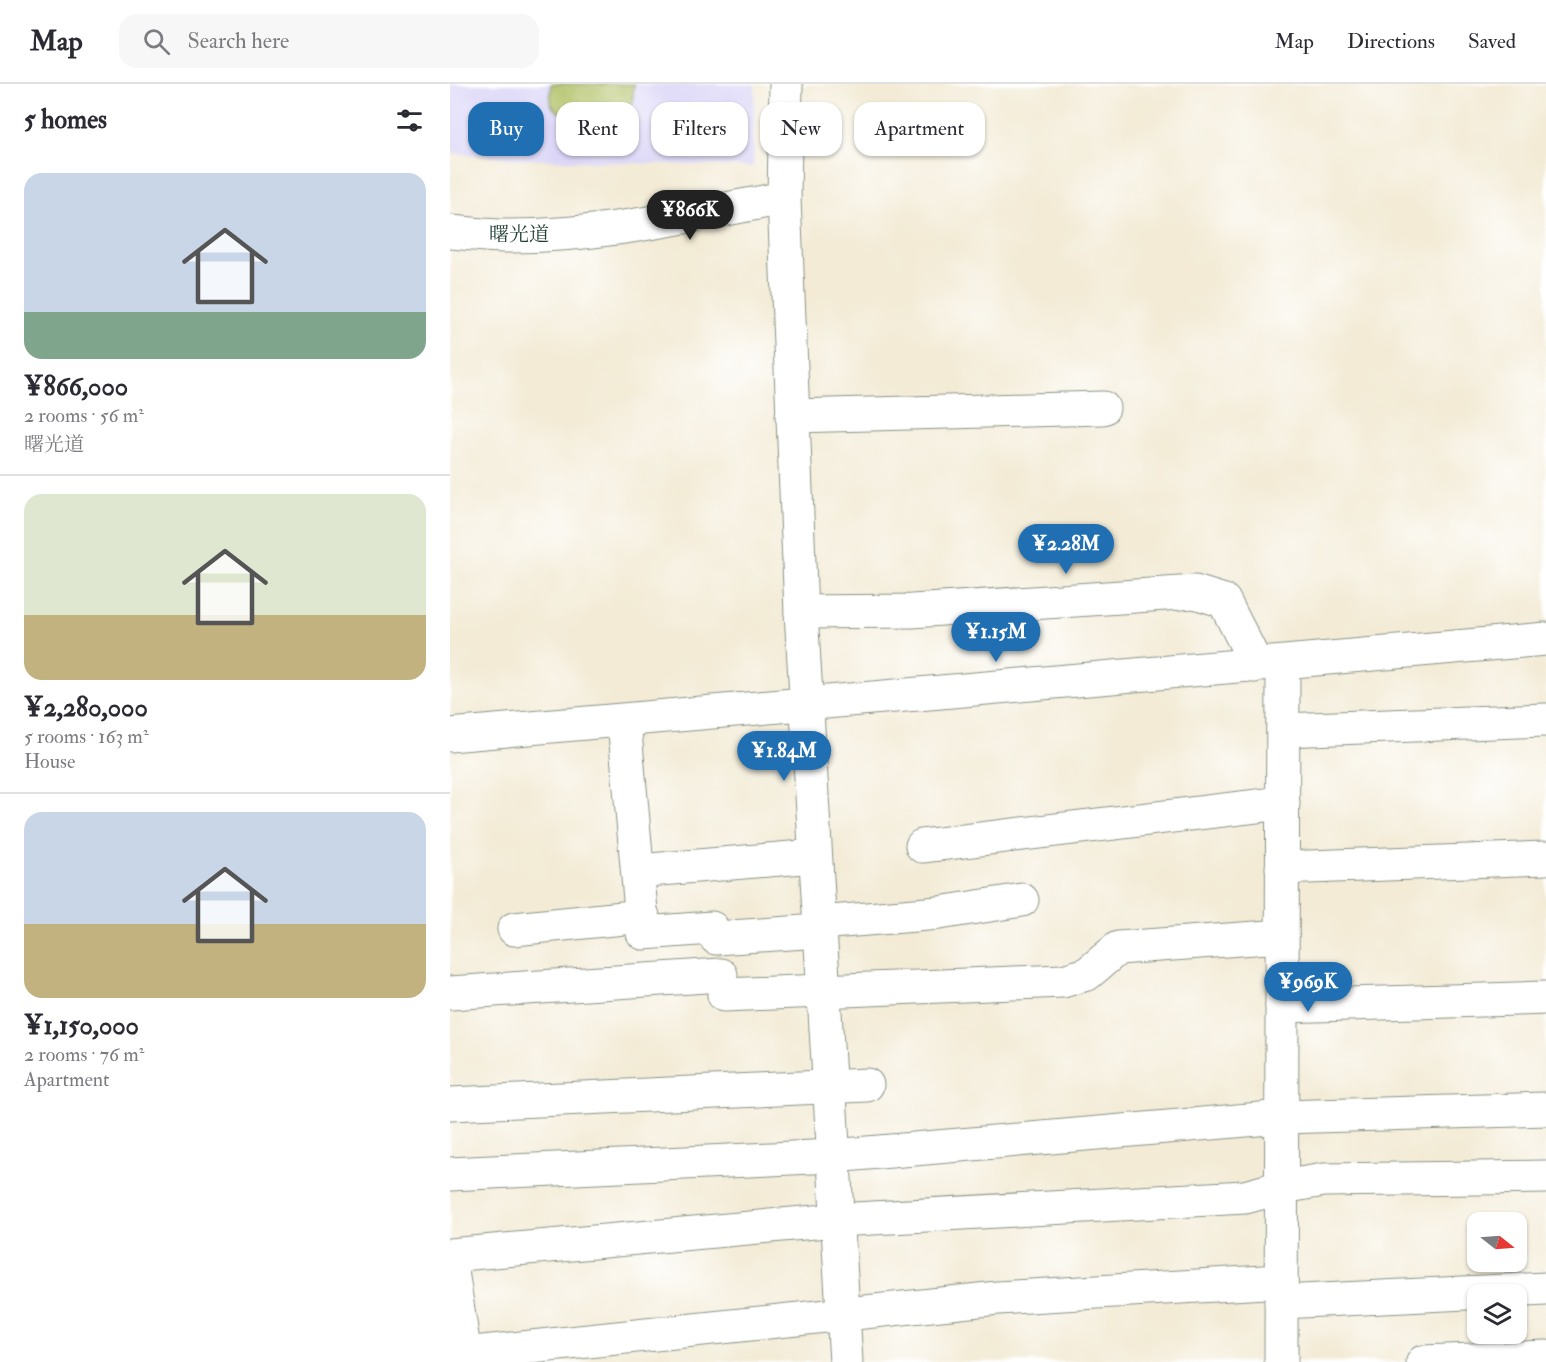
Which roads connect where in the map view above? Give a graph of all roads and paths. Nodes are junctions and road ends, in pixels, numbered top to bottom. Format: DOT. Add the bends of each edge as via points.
graph roads {
  1 [pos="786,84"];
  2 [pos="784,198"];
  3 [pos="450,232"];
  4 [pos="1103,408"];
  5 [pos="792,416"];
  6 [pos="801,612"];
  7 [pos="1546,639"];
  8 [pos="1268,664"];
  9 [pos="805,705"];
  10 [pos="1546,720"];
  11 [pos="624,721"];
  12 [pos="1283,730"];
  13 [pos="450,735"];
  14 [pos="1283,803"];
  15 [pos="922,846"];
  16 [pos="815,855"];
  17 [pos="1546,858"];
  18 [pos="1282,868"];
  19 [pos="638,871"];
  20 [pos="1022,900"];
  21 [pos="643,916"];
  22 [pos="819,927"];
  23 [pos="514,930"];
  24 [pos="1282,936"];
  25 [pos="823,990"];
  26 [pos="450,993"];
  27 [pos="1546,998"];
  28 [pos="1282,1006"];
  29 [pos="867,1085"];
  30 [pos="829,1087"];
  31 [pos="450,1104"];
  32 [pos="1546,1109"];
  33 [pos="1282,1117"];
  34 [pos="833,1156"];
  35 [pos="450,1174"];
  36 [pos="1546,1177"];
  37 [pos="1282,1186"];
  38 [pos="837,1220"];
  39 [pos="450,1256"];
  40 [pos="1546,1289"];
  41 [pos="1281,1292"];
  42 [pos="843,1314"];
  43 [pos="1546,1357"];
  44 [pos="465,1358"];
  45 [pos="846,1362"];
  46 [pos="1281,1362"];
  47 [pos="1423,1362"];
  1 -- 2 [label="street"];
  2 -- 3 [label="street, 曙光道" via="627,226 541,236"];
  2 -- 5 [label="street"];
  4 -- 5 [label="street"];
  5 -- 6 [label="street"];
  6 -- 8 [label="street" via="912,611 1195,592 1224,600 1252,656"];
  6 -- 9 [label="street"];
  7 -- 8 [label="street"];
  8 -- 9 [label="street"];
  8 -- 12 [label="street"];
  9 -- 11 [label="street"];
  9 -- 16 [label="street"];
  10 -- 12 [label="street"];
  11 -- 13 [label="street"];
  11 -- 19 [label="street"];
  12 -- 14 [label="street"];
  14 -- 15 [label="street"];
  14 -- 18 [label="street"];
  16 -- 19 [label="street"];
  16 -- 22 [label="street"];
  17 -- 18 [label="street"];
  18 -- 24 [label="street"];
  19 -- 21 [label="street"];
  20 -- 22 [label="street"];
  21 -- 22 [label="street" via="643,933 712,928 716,938"];
  21 -- 23 [label="street"];
  22 -- 25 [label="street"];
  24 -- 25 [label="street" via="1118,948 1087,974 1063,981"];
  24 -- 28 [label="street"];
  25 -- 26 [label="street" via="722,985"];
  25 -- 30 [label="street"];
  27 -- 28 [label="street"];
  28 -- 33 [label="street"];
  29 -- 30 [label="street"];
  30 -- 31 [label="street"];
  30 -- 34 [label="street"];
  32 -- 33 [label="street"];
  33 -- 34 [label="street"];
  33 -- 37 [label="street"];
  34 -- 35 [label="street"];
  34 -- 38 [label="street"];
  36 -- 37 [label="street" via="1324,1180"];
  37 -- 38 [label="street" via="1245,1197"];
  37 -- 41 [label="street"];
  38 -- 39 [label="street"];
  38 -- 42 [label="street"];
  39 -- 44 [label="street"];
  40 -- 41 [label="street"];
  41 -- 42 [label="street" via="998,1298"];
  41 -- 46 [label="street"];
  42 -- 44 [label="street"];
  42 -- 45 [label="street"];
  43 -- 47 [label="street"];
}
